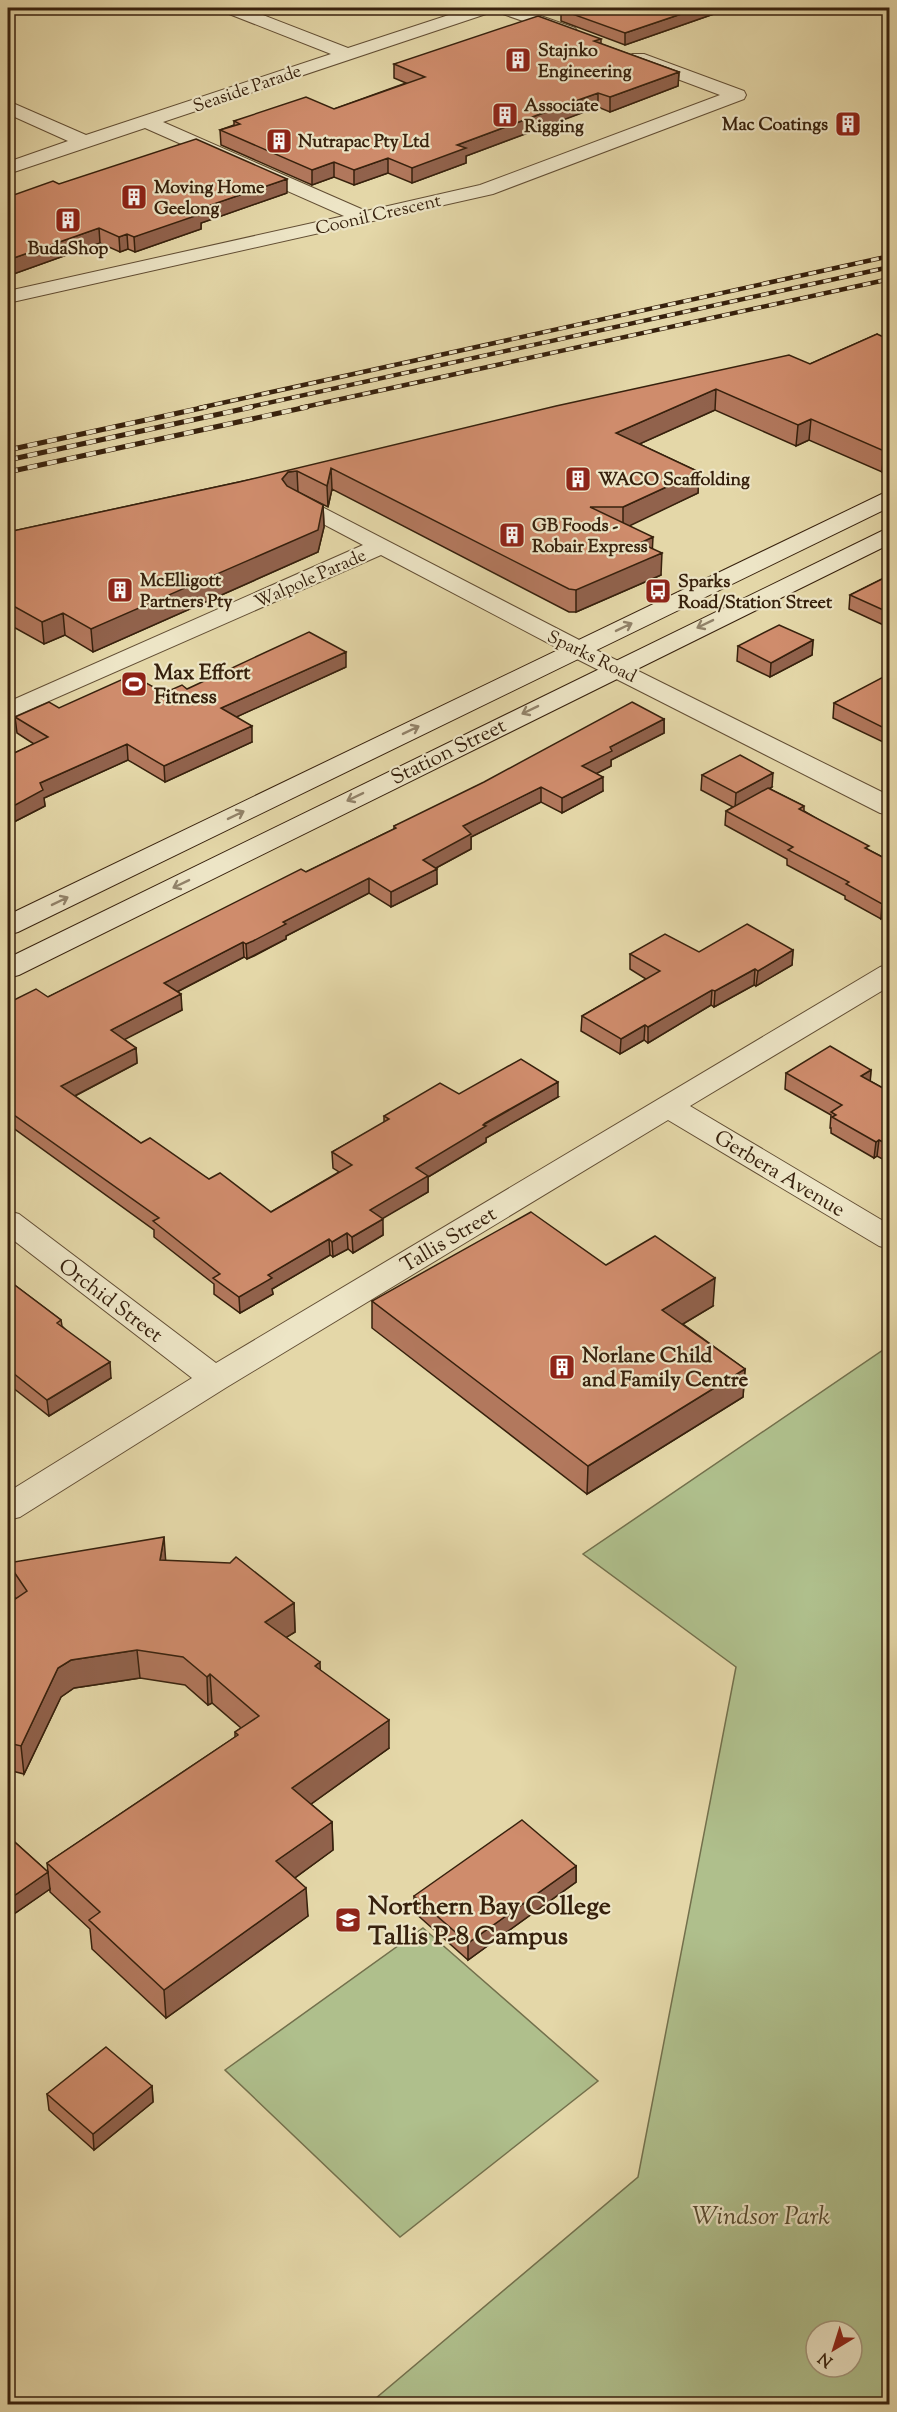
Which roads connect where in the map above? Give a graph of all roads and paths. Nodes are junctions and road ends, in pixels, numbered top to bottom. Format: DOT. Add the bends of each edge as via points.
graph roads {
  1 [pos="230,8"];
  2 [pos="486,8"];
  3 [pos="502,8"];
  4 [pos="581,37"];
  5 [pos="625,53"];
  6 [pos="347,54"];
  7 [pos="8,108"];
  8 [pos="146,122"];
  9 [pos="85,142"];
  10 [pos="8,168"];
  11 [pos="363,217"];
  12 [pos="8,297"];
  13 [pos="890,497"];
  14 [pos="297,501"];
  15 [pos="890,534"];
  16 [pos="382,546"];
  17 [pos="578,649"];
  18 [pos="616,668"];
  19 [pos="8,711"];
  20 [pos="890,807"];
  21 [pos="8,926"];
  22 [pos="8,969"];
  23 [pos="890,973"];
  24 [pos="669,1107"];
  25 [pos="8,1221"];
  26 [pos="890,1239"];
  27 [pos="215,1379"];
  28 [pos="8,1508"];
  1 -- 6 [label="street"];
  2 -- 6 [label="street, Seaside Parade"];
  3 -- 4 [label="street"];
  5 -- 11 [label="street, Coonil Crescent" via="737,95 486,190"];
  6 -- 8 [label="street, Seaside Parade"];
  7 -- 9 [label="street"];
  8 -- 9 [label="street, Seaside Parade"];
  8 -- 11 [label="street"];
  9 -- 10 [label="street, Seaside Parade"];
  11 -- 12 [label="street, Coonil Crescent"];
  17 -- 13 [label="main road, Station Street, one-way"];
  14 -- 16 [label="street, Sparks Road"];
  15 -- 18 [label="main road, Station Street, one-way"];
  16 -- 17 [label="street, Sparks Road"];
  16 -- 19 [label="street, Walpole Parade"];
  17 -- 18 [label="main road, Sparks Road"];
  21 -- 17 [label="main road, Station Street, one-way"];
  18 -- 20 [label="main road, Sparks Road"];
  18 -- 22 [label="main road, Station Street, one-way"];
  23 -- 24 [label="street, Tallis Street"];
  24 -- 26 [label="street, Gerbera Avenue"];
  24 -- 27 [label="street, Tallis Street"];
  25 -- 27 [label="street, Orchid Street"];
  27 -- 28 [label="street, Tallis Street"];
}
